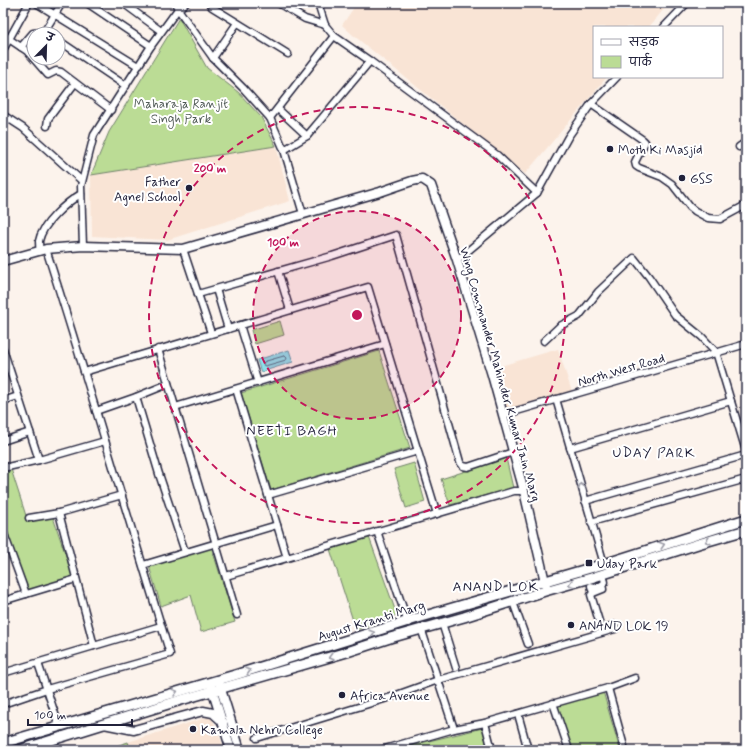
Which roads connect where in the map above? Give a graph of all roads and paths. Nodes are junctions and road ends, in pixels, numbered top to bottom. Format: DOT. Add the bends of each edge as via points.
graph roads {
  1 [pos="29,3"];
  2 [pos="36,3"];
  3 [pos="62,3"];
  4 [pos="87,3"];
  5 [pos="123,3"];
  6 [pos="186,3"];
  7 [pos="278,3"];
  8 [pos="318,3"];
  9 [pos="687,3"];
  10 [pos="212,4"];
  11 [pos="177,6"];
  12 [pos="55,14"];
  13 [pos="237,23"];
  14 [pos="325,25"];
  15 [pos="50,26"];
  16 [pos="665,26"];
  17 [pos="161,31"];
  18 [pos="3,35"];
  19 [pos="334,36"];
  20 [pos="9,39"];
  21 [pos="26,41"];
  22 [pos="66,45"];
  23 [pos="151,46"];
  24 [pos="21,47"];
  25 [pos="3,50"];
  26 [pos="288,54"];
  27 [pos="213,58"];
  28 [pos="370,61"];
  29 [pos="138,66"];
  30 [pos="616,78"];
  31 [pos="75,83"];
  32 [pos="126,86"];
  33 [pos="591,104"];
  34 [pos="278,109"];
  35 [pos="111,110"];
  36 [pos="3,115"];
  37 [pos="270,118"];
  38 [pos="47,126"];
  39 [pos="307,136"];
  40 [pos="746,142"];
  41 [pos="739,147"];
  42 [pos="284,150"];
  43 [pos="82,181"];
  44 [pos="536,193"];
  45 [pos="81,194"];
  46 [pos="746,205"];
  47 [pos="303,214"];
  48 [pos="83,246"];
  49 [pos="183,249"];
  50 [pos="43,250"];
  51 [pos="457,260"];
  52 [pos="3,261"];
  53 [pos="278,271"];
  54 [pos="216,289"];
  55 [pos="198,294"];
  56 [pos="290,310"];
  57 [pos="240,325"];
  58 [pos="228,329"];
  59 [pos="211,333"];
  60 [pos="544,341"];
  61 [pos="385,344"];
  62 [pos="746,344"];
  63 [pos="3,349"];
  64 [pos="158,349"];
  65 [pos="716,352"];
  66 [pos="84,372"];
  67 [pos="258,382"];
  68 [pos="168,384"];
  69 [pos="236,389"];
  70 [pos="18,396"];
  71 [pos="136,398"];
  72 [pos="556,399"];
  73 [pos="3,401"];
  74 [pos="731,401"];
  75 [pos="175,407"];
  76 [pos="96,411"];
  77 [pos="502,415"];
  78 [pos="30,432"];
  79 [pos="743,432"];
  80 [pos="3,441"];
  81 [pos="105,441"];
  82 [pos="570,448"];
  83 [pos="418,451"];
  84 [pos="746,451"];
  85 [pos="513,452"];
  86 [pos="746,455"];
  87 [pos="39,460"];
  88 [pos="3,468"];
  89 [pos="746,479"];
  90 [pos="524,491"];
  91 [pos="122,495"];
  92 [pos="268,495"];
  93 [pos="585,501"];
  94 [pos="59,513"];
  95 [pos="437,514"];
  96 [pos="29,518"];
  97 [pos="746,519"];
  98 [pos="591,522"];
  99 [pos="277,525"];
  100 [pos="746,530"];
  101 [pos="3,531"];
  102 [pos="378,531"];
  103 [pos="216,543"];
  104 [pos="185,552"];
  105 [pos="287,558"];
  106 [pos="604,564"];
  107 [pos="143,565"];
  108 [pos="603,575"];
  109 [pos="226,576"];
  110 [pos="76,579"];
  111 [pos="589,579"];
  112 [pos="544,581"];
  113 [pos="548,590"];
  114 [pos="592,591"];
  115 [pos="26,594"];
  116 [pos="3,602"];
  117 [pos="513,602"];
  118 [pos="237,615"];
  119 [pos="408,622"];
  120 [pos="442,623"];
  121 [pos="161,626"];
  122 [pos="421,628"];
  123 [pos="528,644"];
  124 [pos="94,646"];
  125 [pos="38,662"];
  126 [pos="456,668"];
  127 [pos="3,673"];
  128 [pos="635,678"];
  129 [pos="438,680"];
  130 [pos="216,686"];
  131 [pos="608,688"];
  132 [pos="47,689"];
  133 [pos="553,703"];
  134 [pos="3,704"];
  135 [pos="518,714"];
  136 [pos="222,722"];
  137 [pos="485,723"];
  138 [pos="103,724"];
  139 [pos="59,726"];
  140 [pos="454,730"];
  141 [pos="257,738"];
  142 [pos="3,743"];
  143 [pos="20,750"];
  144 [pos="231,750"];
  145 [pos="240,750"];
  146 [pos="381,750"];
  147 [pos="492,750"];
  148 [pos="528,750"];
  149 [pos="569,750"];
  150 [pos="625,750"];
  1 -- 20 [label="street"];
  2 -- 12 [label="street"];
  3 -- 12 [label="street"];
  4 -- 23 [label="street"];
  5 -- 17 [label="street"];
  6 -- 11 [label="street"];
  7 -- 14 [label="street" via="305,19"];
  8 -- 14 [label="street"];
  9 -- 16 [label="street"];
  10 -- 13 [label="street"];
  11 -- 17 [label="street"];
  11 -- 27 [label="street"];
  12 -- 15 [label="street"];
  12 -- 29 [label="street"];
  13 -- 26 [label="street"];
  13 -- 27 [label="street"];
  14 -- 19 [label="street"];
  17 -- 23 [label="street"];
  18 -- 20 [label="street"];
  19 -- 28 [label="street"];
  19 -- 34 [label="street"];
  20 -- 24 [label="street"];
  20 -- 25 [label="street"];
  21 -- 24 [label="street"];
  22 -- 32 [label="street"];
  23 -- 29 [label="street"];
  24 -- 31 [label="street" via="48,75 61,72"];
  27 -- 37 [label="street"];
  28 -- 39 [label="street"];
  28 -- 44 [label="street" via="497,155"];
  29 -- 32 [label="street"];
  30 -- 33 [label="street"];
  31 -- 35 [label="street"];
  31 -- 38 [label="street" via="48,119"];
  32 -- 35 [label="street"];
  33 -- 44 [label="street" via="562,146"];
  33 -- 46 [label="street" via="645,142 635,162 636,166 672,184 695,211 708,218 720,219"];
  34 -- 37 [label="street"];
  34 -- 39 [label="street"];
  35 -- 43 [label="street" via="94,135"];
  36 -- 43 [label="street" via="23,128"];
  37 -- 42 [label="street"];
  39 -- 42 [label="street"];
  40 -- 41 [label="street"];
  42 -- 47 [label="street"];
  43 -- 45 [label="street"];
  44 -- 51 [label="street"];
  45 -- 48 [label="street"];
  45 -- 50 [label="street" via="46,224 39,241"];
  47 -- 49 [label="street"];
  47 -- 51 [label="street, Wing Commander Mahinder Kumar Jain Marg" via="422,179 431,185"];
  48 -- 49 [label="street"];
  48 -- 50 [label="street"];
  49 -- 55 [label="street"];
  50 -- 52 [label="street"];
  50 -- 66 [label="street"];
  51 -- 77 [label="street, Wing Commander Mahinder Kumar Jain Marg"];
  53 -- 54 [label="street"];
  53 -- 56 [label="street"];
  53 -- 85 [label="street" via="396,235 460,462 468,467"];
  54 -- 55 [label="street"];
  54 -- 58 [label="street"];
  55 -- 59 [label="street"];
  56 -- 57 [label="street"];
  56 -- 61 [label="street" via="368,287"];
  57 -- 58 [label="street"];
  57 -- 67 [label="street"];
  58 -- 59 [label="street"];
  59 -- 64 [label="street"];
  60 -- 65 [label="street" via="560,326 579,316 598,292 634,258 675,315"];
  61 -- 67 [label="street"];
  61 -- 83 [label="street"];
  62 -- 65 [label="street, North West Road"];
  63 -- 70 [label="street"];
  64 -- 66 [label="street"];
  64 -- 68 [label="street"];
  65 -- 72 [label="street, North West Road"];
  65 -- 74 [label="street"];
  66 -- 76 [label="street"];
  67 -- 69 [label="street"];
  68 -- 71 [label="street"];
  68 -- 75 [label="street"];
  69 -- 75 [label="street"];
  69 -- 92 [label="street"];
  70 -- 73 [label="street"];
  70 -- 78 [label="street"];
  71 -- 76 [label="street"];
  71 -- 104 [label="street"];
  72 -- 77 [label="street, North West Road"];
  72 -- 82 [label="street"];
  74 -- 79 [label="street"];
  74 -- 82 [label="street"];
  75 -- 103 [label="street"];
  76 -- 81 [label="street"];
  77 -- 85 [label="street, Wing Commander Mahinder Kumar Jain Marg"];
  78 -- 80 [label="street"];
  78 -- 87 [label="street"];
  79 -- 84 [label="street"];
  81 -- 87 [label="street"];
  81 -- 91 [label="street"];
  93 -- 82 [label="street, one-way"];
  83 -- 92 [label="street"];
  83 -- 95 [label="street"];
  85 -- 90 [label="street, Wing Commander Mahinder Kumar Jain Marg"];
  86 -- 93 [label="street"];
  87 -- 88 [label="street"];
  89 -- 98 [label="street"];
  90 -- 95 [label="street" via="514,490"];
  90 -- 112 [label="street, Wing Commander Mahinder Kumar Jain Marg"];
  91 -- 94 [label="street"];
  91 -- 107 [label="street"];
  92 -- 99 [label="street"];
  93 -- 98 [label="street"];
  94 -- 96 [label="street"];
  94 -- 110 [label="street"];
  95 -- 102 [label="street"];
  106 -- 97 [label="main road, August Kranti Marg, one-way"];
  98 -- 106 [label="street"];
  99 -- 103 [label="street"];
  99 -- 105 [label="street"];
  100 -- 108 [label="main road, August Kranti Marg, one-way"];
  101 -- 115 [label="street"];
  102 -- 105 [label="street"];
  102 -- 119 [label="street"];
  103 -- 104 [label="street"];
  103 -- 109 [label="street"];
  104 -- 107 [label="street"];
  105 -- 109 [label="street"];
  106 -- 112 [label="main road, August Kranti Marg"];
  107 -- 121 [label="street"];
  108 -- 111 [label="main road, August Kranti Marg"];
  108 -- 114 [label="street" via="603,589"];
  109 -- 118 [label="street"];
  110 -- 115 [label="street"];
  110 -- 124 [label="street"];
  111 -- 113 [label="main road, August Kranti Marg, one-way"];
  111 -- 114 [label="street"];
  112 -- 113 [label="street, Wing Commander Mahinder Kumar Jain Marg"];
  112 -- 119 [label="main road, August Kranti Marg"];
  113 -- 117 [label="main road, August Kranti Marg"];
  114 -- 129 [label="street" via="601,628 614,627"];
  115 -- 116 [label="street"];
  117 -- 120 [label="main road, August Kranti Marg"];
  117 -- 123 [label="street"];
  130 -- 119 [label="main road, August Kranti Marg, one-way"];
  120 -- 122 [label="main road, August Kranti Marg"];
  120 -- 126 [label="street"];
  121 -- 124 [label="street"];
  121 -- 132 [label="street" via="170,654"];
  122 -- 129 [label="street"];
  122 -- 130 [label="main road, August Kranti Marg, one-way" via="347,652"];
  124 -- 125 [label="street"];
  125 -- 127 [label="street"];
  125 -- 132 [label="street"];
  128 -- 131 [label="street"];
  129 -- 140 [label="street"];
  129 -- 141 [label="street"];
  130 -- 136 [label="street"];
  130 -- 138 [label="main road, August Kranti Marg"];
  139 -- 130 [label="main road, August Kranti Marg, one-way"];
  130 -- 145 [label="street"];
  131 -- 133 [label="street"];
  131 -- 150 [label="street"];
  132 -- 134 [label="street"];
  132 -- 139 [label="street"];
  133 -- 135 [label="street"];
  133 -- 149 [label="street"];
  135 -- 137 [label="street"];
  135 -- 148 [label="street"];
  136 -- 138 [label="street" via="213,714 203,711 134,730"];
  136 -- 144 [label="street"];
  137 -- 140 [label="street"];
  137 -- 147 [label="street"];
  138 -- 143 [label="main road, August Kranti Marg"];
  139 -- 142 [label="main road, August Kranti Marg"];
  140 -- 146 [label="street"];
}
